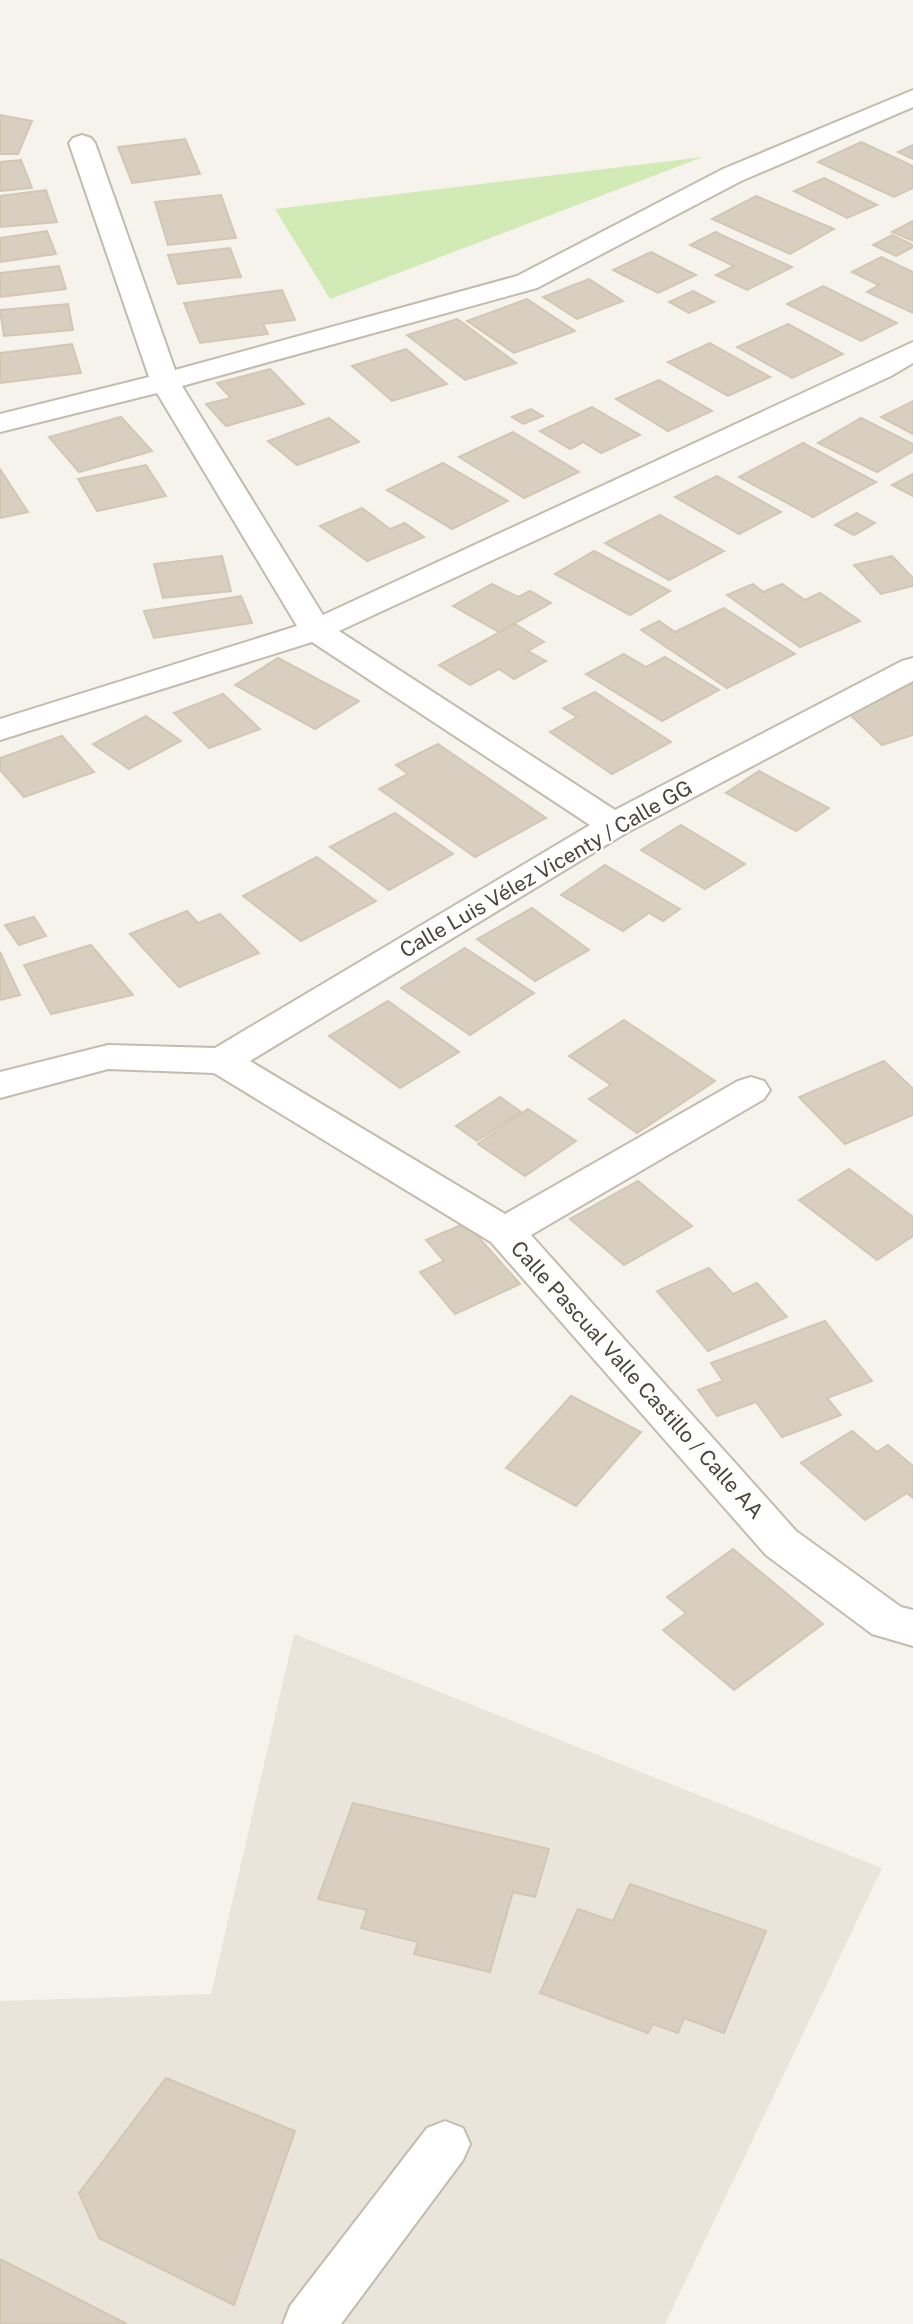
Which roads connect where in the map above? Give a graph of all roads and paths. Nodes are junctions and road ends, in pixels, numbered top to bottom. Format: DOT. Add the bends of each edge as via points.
graph roads {
  1 [pos="913,98"];
  2 [pos="82,143"];
  3 [pos="913,351"];
  4 [pos="165,382"];
  5 [pos="0,423"];
  6 [pos="316,630"];
  7 [pos="913,668"];
  8 [pos="0,730"];
  9 [pos="614,825"];
  10 [pos="222,1061"];
  11 [pos="0,1085"];
  12 [pos="751,1090"];
  13 [pos="505,1232"];
  14 [pos="913,1628"];
  15 [pos="444,2144"];
  16 [pos="309,2324"];
  1 -- 4 [label="street" via="732,175 527,282"];
  2 -- 4 [label="street"];
  3 -- 6 [label="street" via="881,370"];
  4 -- 5 [label="street"];
  4 -- 6 [label="street"];
  6 -- 8 [label="street"];
  6 -- 9 [label="street"];
  7 -- 9 [label="street, Calle Luis Vélez Vicenty / Calle GG"];
  9 -- 10 [label="street, Calle Luis Vélez Vicenty / Calle GG"];
  10 -- 11 [label="street, Calle Pascual Valle Castillo / Calle AA" via="108,1056"];
  10 -- 13 [label="street, Calle Pascual Valle Castillo / Calle AA"];
  12 -- 13 [label="street"];
  13 -- 14 [label="street, Calle Pascual Valle Castillo / Calle AA" via="781,1543 888,1622"];
  15 -- 16 [label="street"];
}
